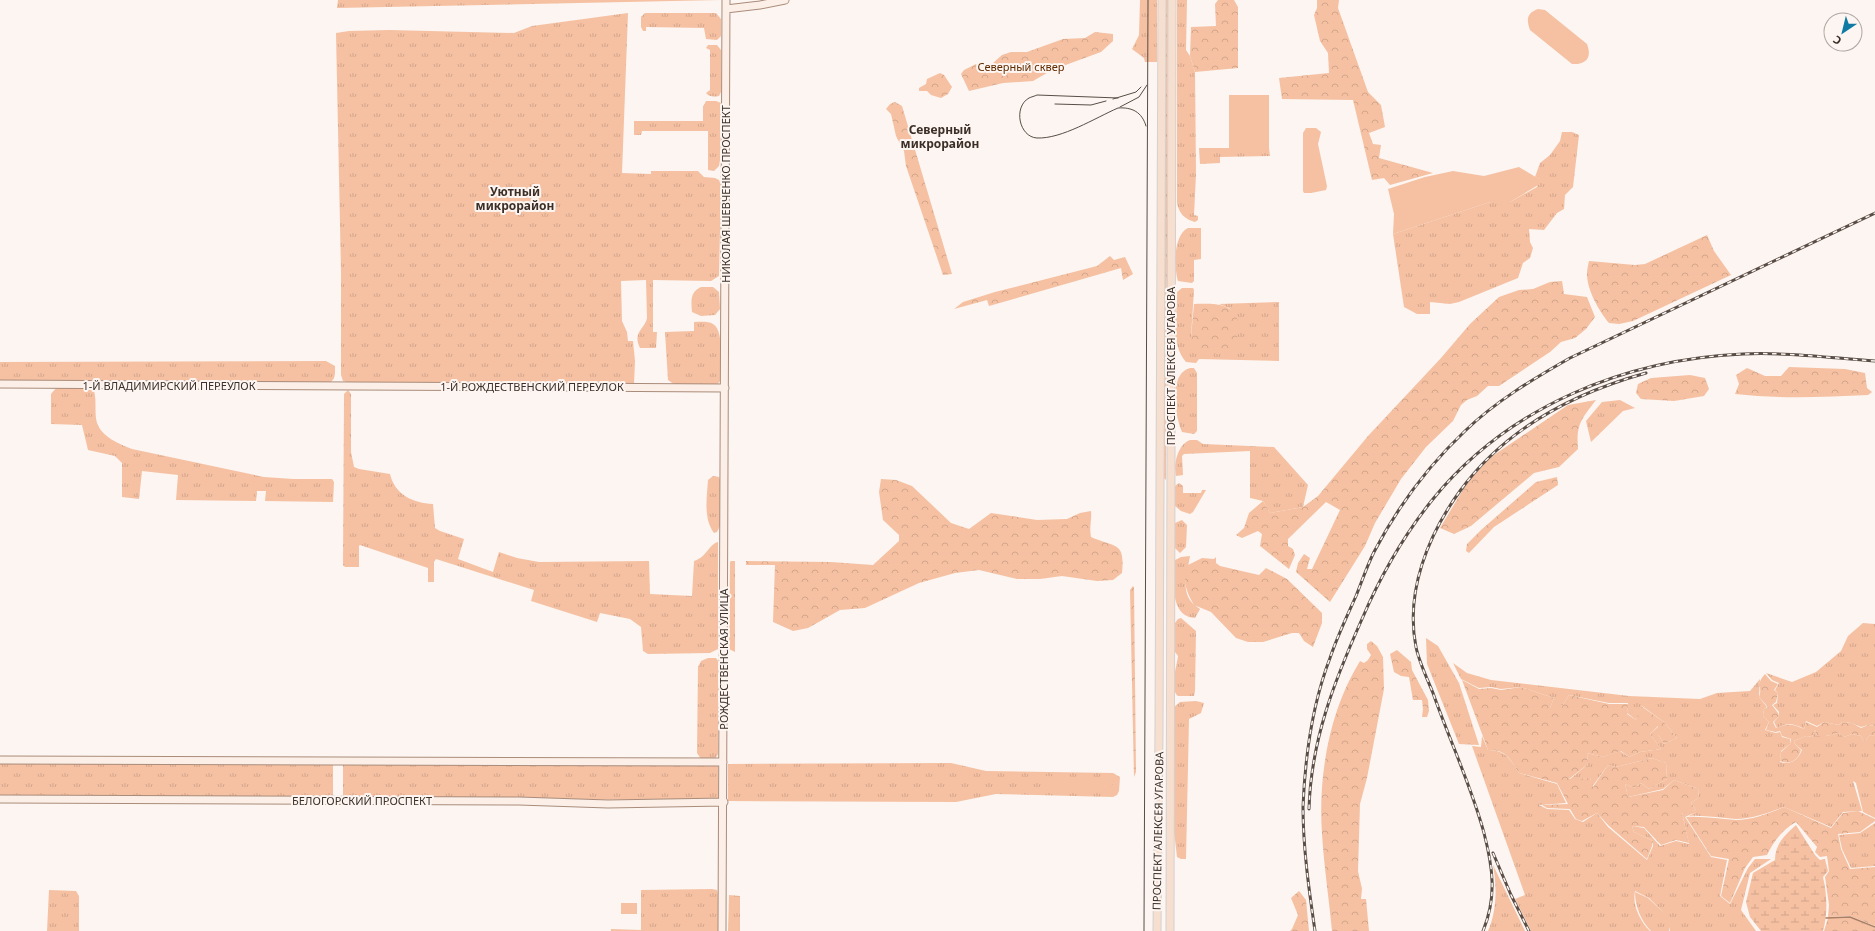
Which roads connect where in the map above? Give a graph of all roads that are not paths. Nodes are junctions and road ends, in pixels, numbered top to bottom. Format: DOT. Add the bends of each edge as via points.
graph roads {
  1 [pos="726,0"];
  2 [pos="785,0"];
  3 [pos="1162,0"];
  4 [pos="1172,0"];
  5 [pos="726,9"];
  6 [pos="0,384"];
  7 [pos="339,387"];
  8 [pos="725,388"];
  9 [pos="1159,731"];
  10 [pos="1170,731"];
  11 [pos="0,760"];
  12 [pos="724,762"];
  13 [pos="0,800"];
  14 [pos="724,802"];
  15 [pos="722,931"];
  16 [pos="1157,931"];
  17 [pos="1170,931"];
  1 -- 5 [label="street, НИКОЛАЯ ШЕВЧЕНКО ПРОСПЕКТ"];
  2 -- 5 [label="street" via="760,6"];
  3 -- 9 [label="main road, ПРОСПЕКТ АЛЕКСЕЯ УГАРОВА"];
  4 -- 10 [label="main road, ПРОСПЕКТ АЛЕКСЕЯ УГАРОВА"];
  5 -- 8 [label="street, НИКОЛАЯ ШЕВЧЕНКО ПРОСПЕКТ"];
  6 -- 7 [label="street, 1-Й ВЛАДИМИРСКИЙ ПЕРЕУЛОК"];
  7 -- 8 [label="street, 1-Й РОЖДЕСТВЕНСКИЙ ПЕРЕУЛОК"];
  8 -- 12 [label="street, РОЖДЕСТВЕНСКАЯ УЛИЦА"];
  9 -- 10 [label="main road"];
  9 -- 16 [label="main road, ПРОСПЕКТ АЛЕКСЕЯ УГАРОВА"];
  10 -- 17 [label="main road, ПРОСПЕКТ АЛЕКСЕЯ УГАРОВА"];
  11 -- 12 [label="street"];
  12 -- 14 [label="street, РОЖДЕСТВЕНСКАЯ УЛИЦА"];
  13 -- 14 [label="street, БЕЛОГОРСКИЙ ПРОСПЕКТ" via="519,801 608,804"];
  14 -- 15 [label="street, РОЖДЕСТВЕНСКАЯ УЛИЦА"];
}
